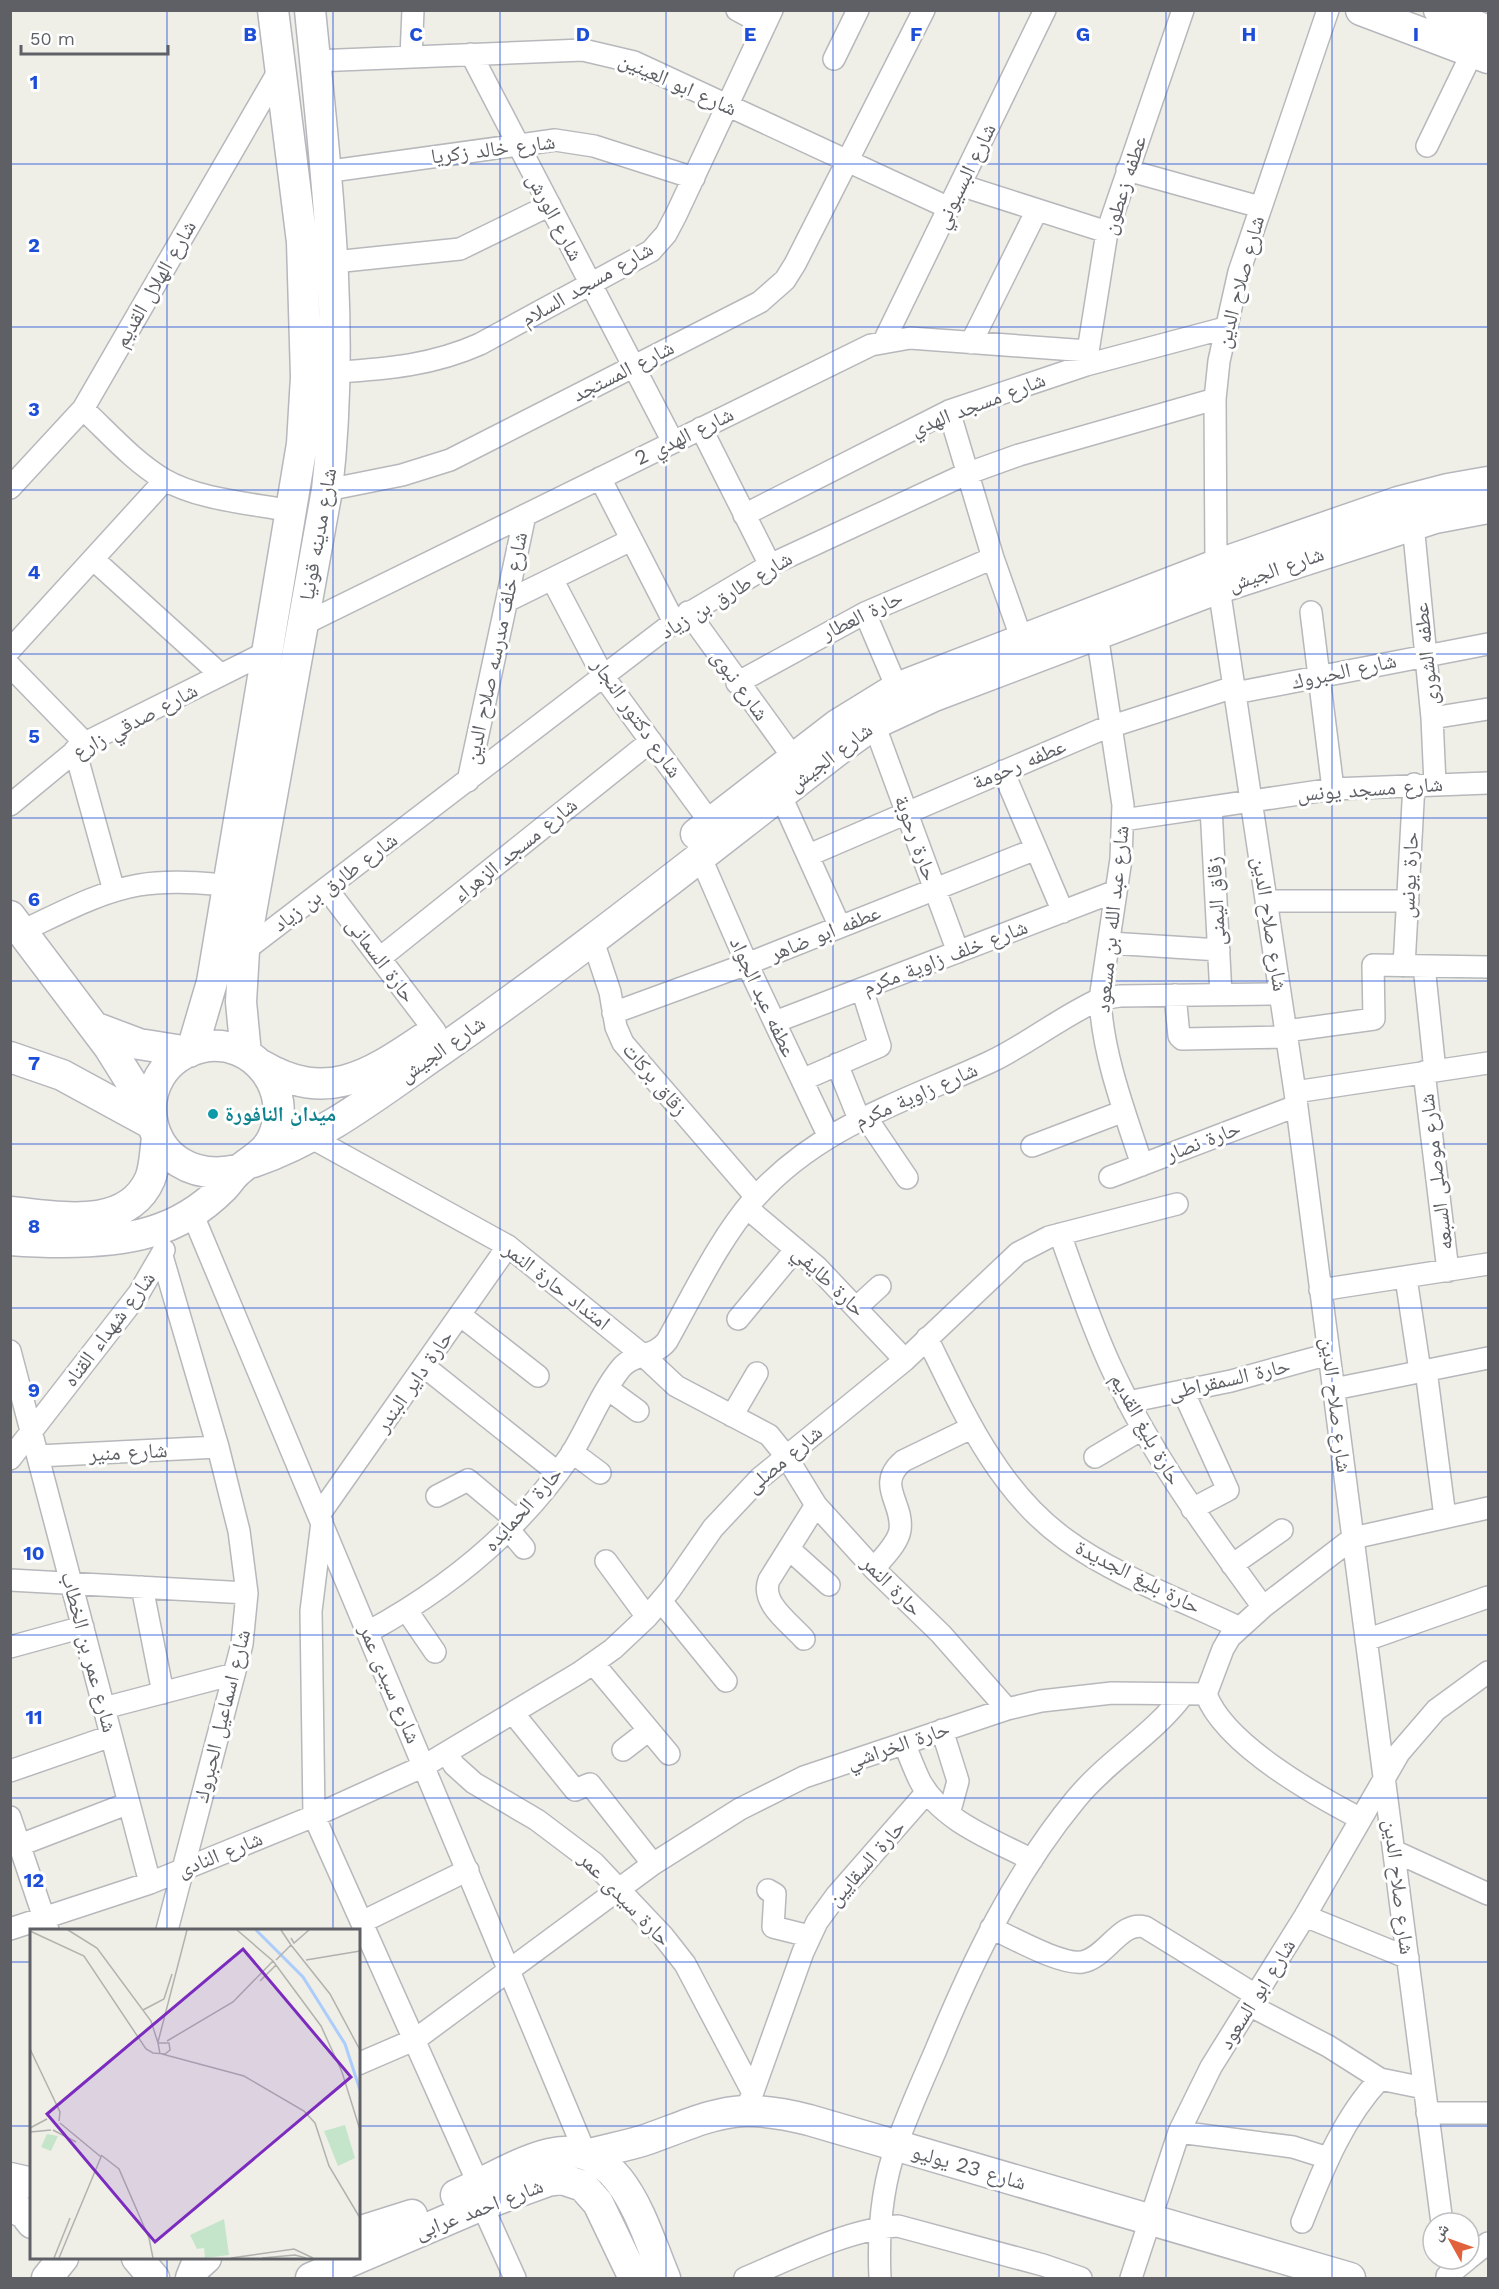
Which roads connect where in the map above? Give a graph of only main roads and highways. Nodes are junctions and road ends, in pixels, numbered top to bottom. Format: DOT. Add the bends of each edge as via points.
graph roads {
  1 [pos="273,10"];
  2 [pos="310,10"];
  3 [pos="1361,10"];
  4 [pos="1439,10"];
  5 [pos="1483,47"];
  6 [pos="1488,482"];
  7 [pos="1488,508"];
  8 [pos="1426,512"];
  9 [pos="1218,577"];
  10 [pos="646,886"];
  11 [pos="16,924"];
  12 [pos="93,1026"];
  13 [pos="190,1051"];
  14 [pos="10,1057"];
  15 [pos="254,1059"];
  16 [pos="154,1125"];
  17 [pos="246,1166"];
  18 [pos="10,1212"];
  19 [pos="10,1240"];
  20 [pos="586,2155"];
  21 [pos="22,2186"];
  22 [pos="480,2195"];
  23 [pos="30,2220"];
  24 [pos="360,2231"];
  25 [pos="360,2254"];
  26 [pos="40,2259"];
  27 [pos="62,2259"];
  28 [pos="138,2259"];
  29 [pos="205,2259"];
  30 [pos="350,2259"];
  31 [pos="45,2278"];
  32 [pos="154,2278"];
  33 [pos="192,2278"];
  34 [pos="311,2278"];
  35 [pos="634,2278"];
  36 [pos="665,2278"];
  37 [pos="1350,2278"];
  1 -- 13 [label="main road, شارع مدينه قونيا" via="302,242 306,309 302,444 211,990"];
  2 -- 15 [label="main road, شارع مدينه قونيا" via="334,262 337,372 327,490 244,951 241,1002"];
  3 -- 5 [label="main road"];
  4 -- 5 [label="main road"];
  6 -- 8 [label="main road, شارع الجيش"];
  7 -- 8 [label="main road, شارع الجيش"];
  8 -- 9 [label="main road, شارع الجيش"];
  9 -- 10 [label="main road, شارع الجيش" via="1097,633 934,696 874,724 700,856"];
  9 -- 10 [label="main road, شارع الجيش" via="1022,640 897,688 857,711 710,822"];
  10 -- 15 [label="main road, شارع الجيش" via="365,1075 348,1081 312,1084 294,1081"];
  10 -- 17 [label="main road, شارع الجيش" via="593,941 540,982 312,1138"];
  11 -- 12 [label="main road"];
  12 -- 13 [label="main road" via="139,1044"];
  12 -- 16 [label="main road" via="124,1069"];
  13 -- 15 [label="main road" via="219,1046"];
  13 -- 16 [label="main road" via="160,1077 152,1102"];
  14 -- 16 [label="main road" via="62,1075"];
  15 -- 17 [label="main road" via="277,1092 279,1116 273,1138"];
  16 -- 17 [label="main road" via="168,1154 183,1166 201,1173 220,1174"];
  16 -- 18 [label="main road" via="151,1177 132,1204 101,1216"];
  17 -- 19 [label="main road, شارع الجيش" via="184,1217 152,1232 126,1238"];
  20 -- 22 [label="main road, شارع احمد عرابى" via="546,2155"];
  20 -- 36 [label="main road, شارع احمد عرابى" via="608,2167 622,2182"];
  20 -- 37 [label="main road, شارع 23 يوليو" via="647,2139 750,2100 790,2115"];
  21 -- 23 [label="main road" via="24,2213"];
  22 -- 24 [label="main road, شارع احمد عرابى"];
  22 -- 25 [label="main road, شارع احمد عرابى"];
  22 -- 35 [label="main road, شارع احمد عرابى" via="562,2179 576,2182 589,2192 606,2216"];
  26 -- 31 [label="main road"];
  27 -- 31 [label="main road"];
  28 -- 32 [label="main road"];
  29 -- 33 [label="main road" via="195,2268"];
  30 -- 34 [label="main road, شارع احمد عرابى"];
}
